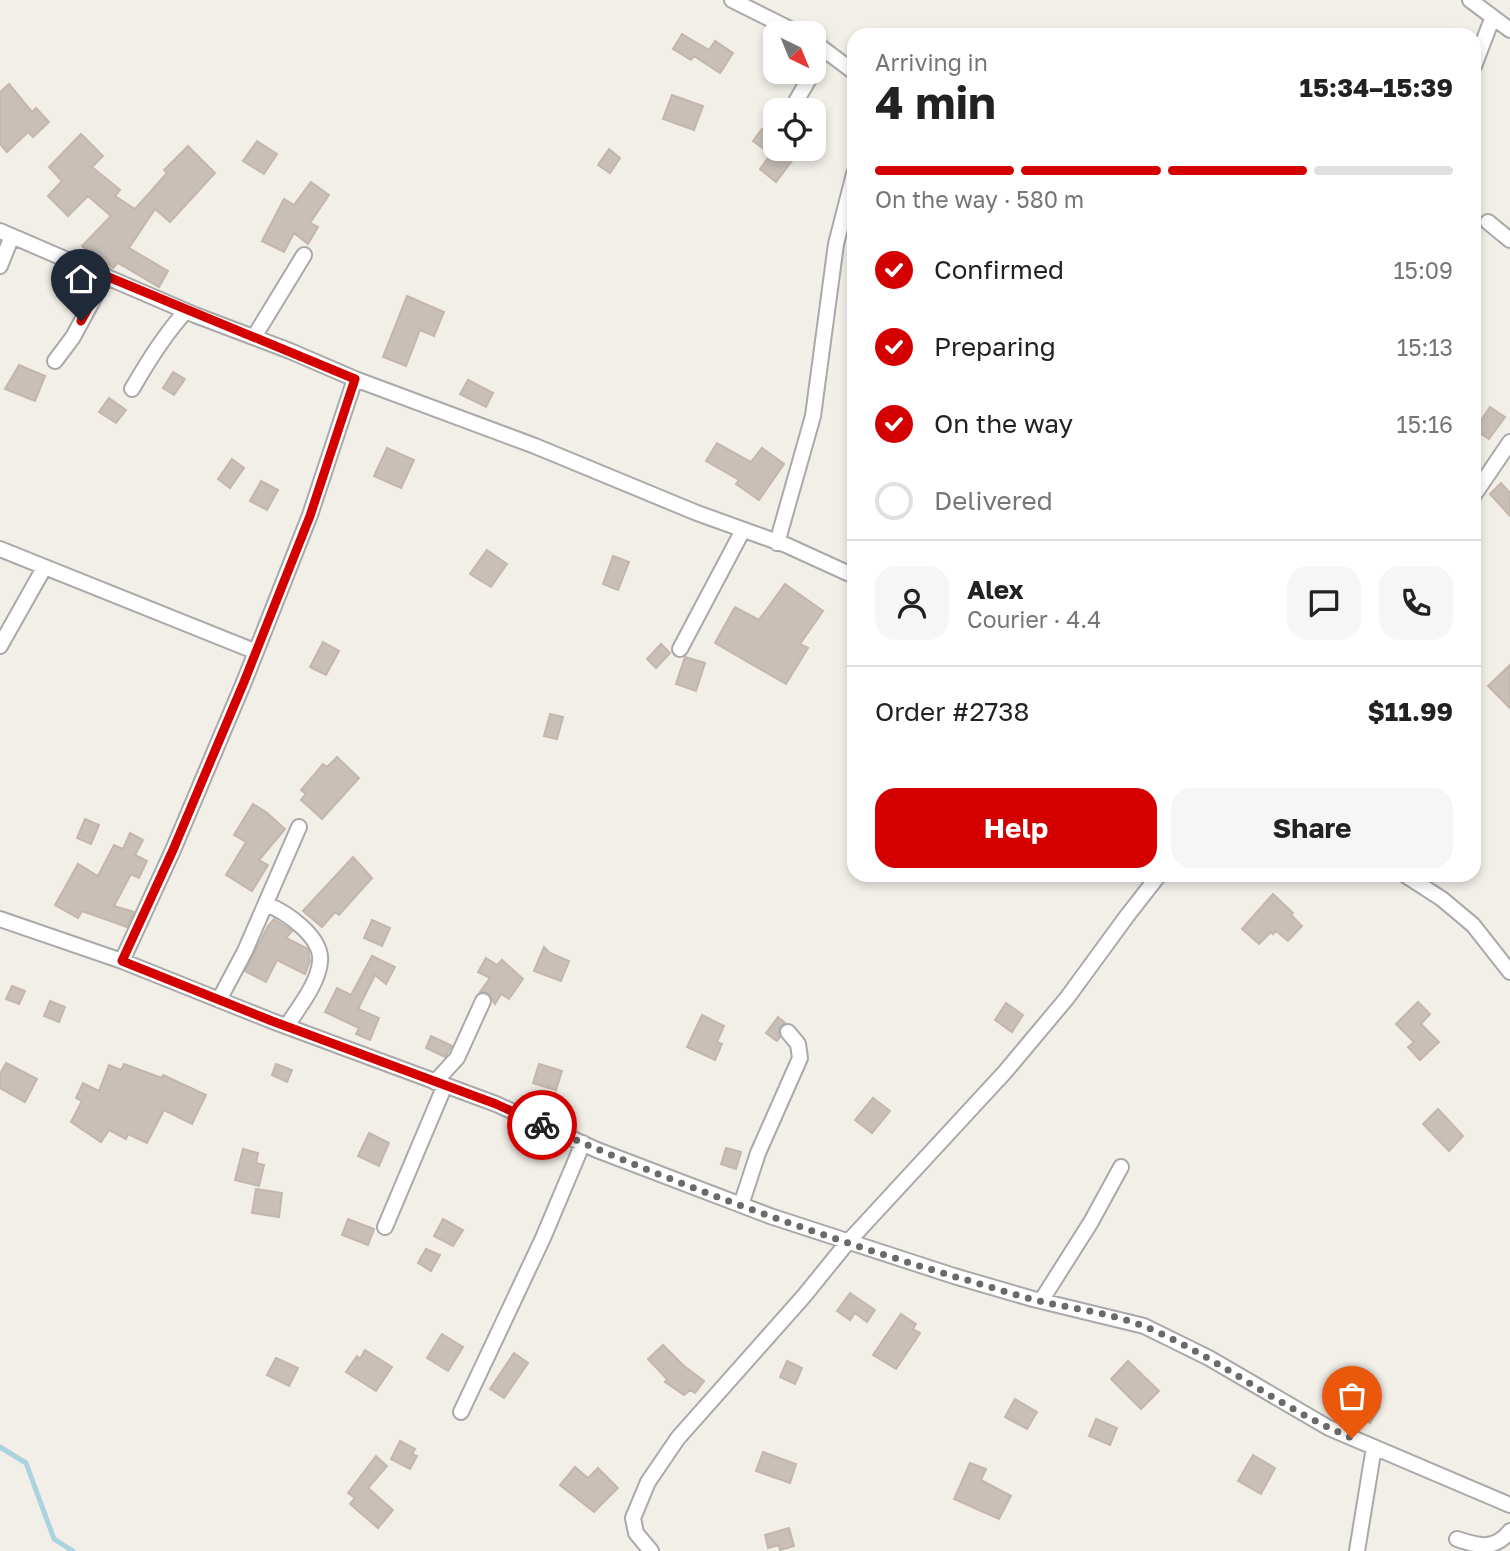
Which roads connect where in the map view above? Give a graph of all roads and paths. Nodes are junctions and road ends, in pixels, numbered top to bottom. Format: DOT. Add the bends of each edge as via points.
graph roads {
  1 [pos="732,0"];
  2 [pos="1470,0"];
  3 [pos="1492,19"];
  4 [pos="774,21"];
  5 [pos="1510,30"];
  6 [pos="1481,48"];
  7 [pos="826,51"];
  8 [pos="847,67"];
  9 [pos="847,201"];
  10 [pos="1488,222"];
  11 [pos="6,234"];
  12 [pos="1510,240"];
  13 [pos="304,255"];
  14 [pos="0,266"];
  15 [pos="106,276"];
  16 [pos="186,311"];
  17 [pos="254,337"];
  18 [pos="55,360"];
  19 [pos="355,379"];
  20 [pos="132,389"];
  21 [pos="1510,442"];
  22 [pos="1481,485"];
  23 [pos="743,530"];
  24 [pos="777,542"];
  25 [pos="0,549"];
  26 [pos="44,568"];
  27 [pos="847,573"];
  28 [pos="0,646"];
  29 [pos="680,649"];
  30 [pos="254,651"];
  31 [pos="299,827"];
  32 [pos="1154,882"];
  33 [pos="1416,882"];
  34 [pos="266,904"];
  35 [pos="0,919"];
  36 [pos="122,961"];
  37 [pos="1510,972"];
  38 [pos="219,1000"];
  39 [pos="483,1001"];
  40 [pos="287,1026"];
  41 [pos="789,1032"];
  42 [pos="440,1084"];
  43 [pos="583,1143"];
  44 [pos="1121,1167"];
  45 [pos="741,1205"];
  46 [pos="385,1227"];
  47 [pos="847,1242"];
  48 [pos="1041,1301"];
  49 [pos="461,1412"];
  50 [pos="1374,1447"];
  51 [pos="1510,1505"];
  52 [pos="1510,1531"];
  53 [pos="1457,1539"];
  54 [pos="651,1551"];
  55 [pos="1357,1551"];
  1 -- 4 [label="street"];
  2 -- 3 [label="street"];
  3 -- 5 [label="street"];
  3 -- 6 [label="street"];
  7 -- 8 [label="street"];
  9 -- 24 [label="street" via="836,244 813,416"];
  10 -- 12 [label="street"];
  11 -- 14 [label="street"];
  11 -- 15 [label="street"];
  13 -- 17 [label="street"];
  15 -- 16 [label="street"];
  15 -- 18 [label="street"];
  16 -- 17 [label="street"];
  16 -- 20 [label="street"];
  17 -- 19 [label="street"];
  19 -- 23 [label="street"];
  19 -- 30 [label="street" via="310,516"];
  21 -- 22 [label="street"];
  23 -- 24 [label="street"];
  23 -- 29 [label="street"];
  24 -- 27 [label="street"];
  25 -- 26 [label="street"];
  26 -- 28 [label="street"];
  26 -- 30 [label="street"];
  30 -- 36 [label="street"];
  31 -- 34 [label="street"];
  32 -- 47 [label="street" via="1005,1072"];
  33 -- 37 [label="street" via="1473,925"];
  34 -- 38 [label="street"];
  34 -- 40 [label="street" via="298,923 318,950 320,962 313,981"];
  35 -- 36 [label="street"];
  36 -- 38 [label="street"];
  38 -- 40 [label="street"];
  39 -- 42 [label="street"];
  40 -- 42 [label="street"];
  41 -- 45 [label="street" via="798,1044 800,1059 758,1153"];
  42 -- 43 [label="street"];
  42 -- 46 [label="street"];
  43 -- 45 [label="street"];
  43 -- 49 [label="street"];
  44 -- 48 [label="street"];
  45 -- 47 [label="street"];
  47 -- 48 [label="street"];
  47 -- 54 [label="street" via="678,1438 648,1482 633,1518 636,1533"];
  48 -- 50 [label="street" via="1144,1326 1329,1428"];
  50 -- 51 [label="street"];
  50 -- 55 [label="street"];
  52 -- 53 [label="street" via="1489,1546"];
}
